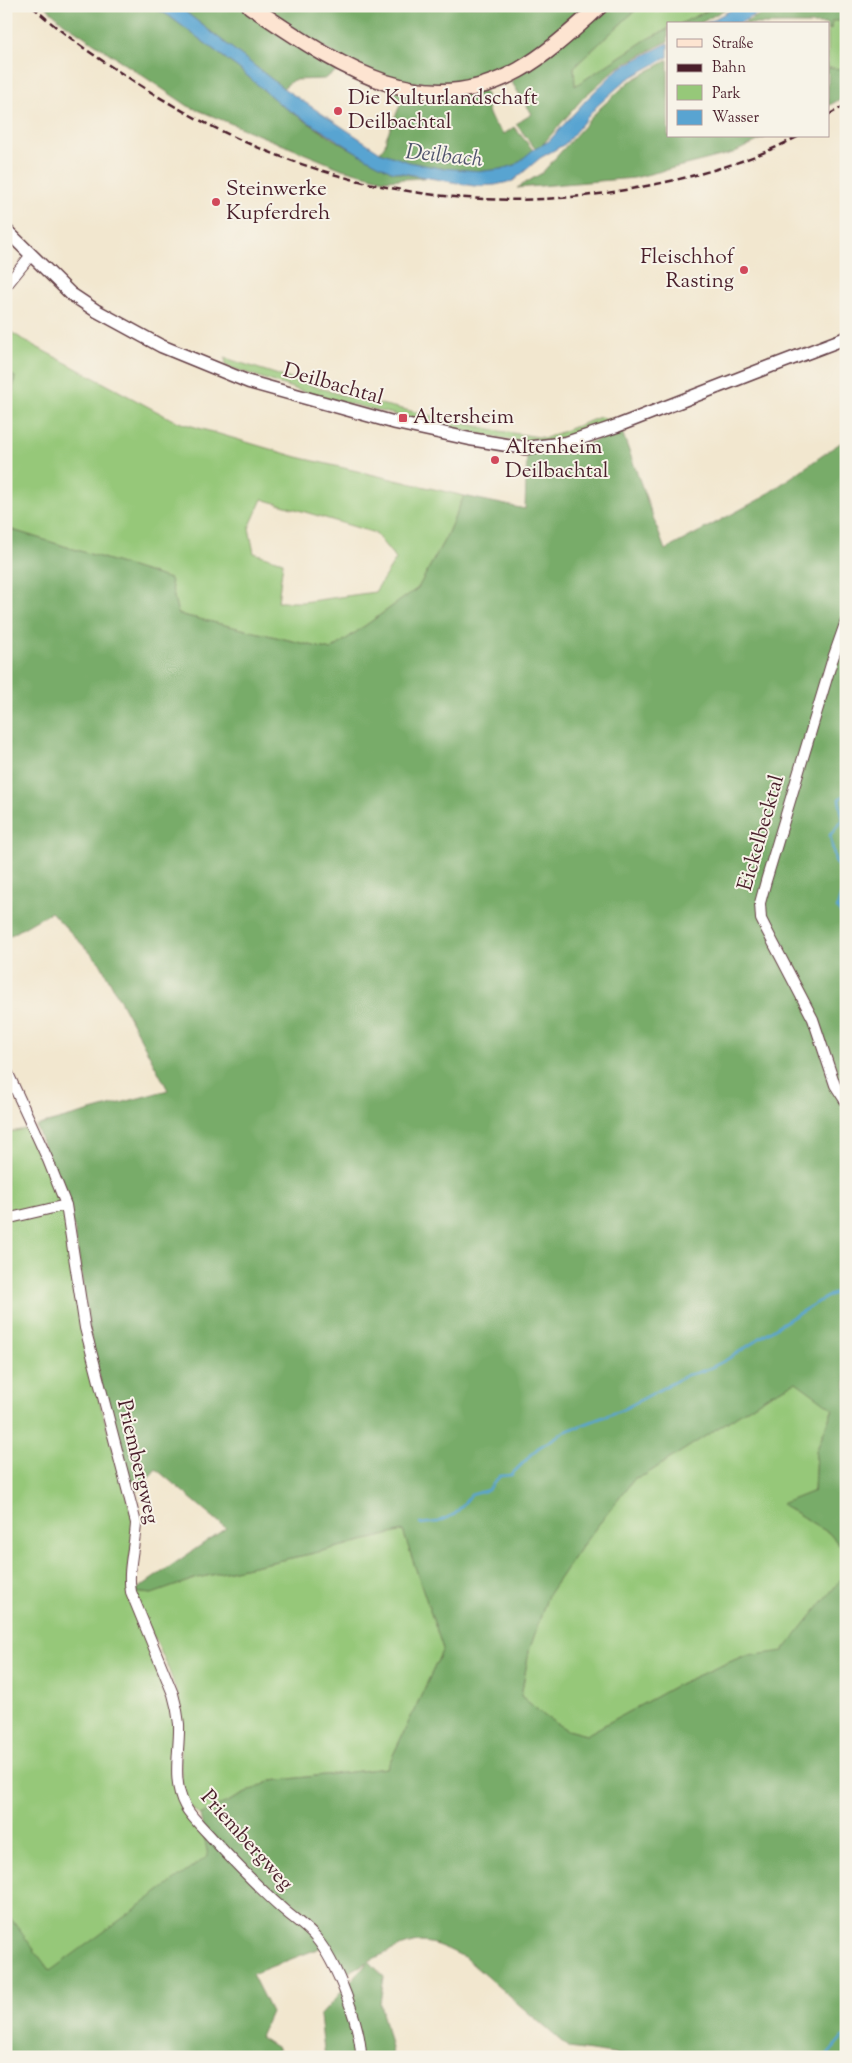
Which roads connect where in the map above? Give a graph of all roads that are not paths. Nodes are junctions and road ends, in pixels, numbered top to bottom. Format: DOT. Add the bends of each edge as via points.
graph roads {
  1 [pos="250,6"];
  2 [pos="600,6"];
  3 [pos="6,230"];
  4 [pos="32,254"];
  5 [pos="6,286"];
  6 [pos="846,338"];
  7 [pos="846,621"];
  8 [pos="6,1069"];
  9 [pos="846,1102"];
  10 [pos="66,1206"];
  11 [pos="6,1218"];
  12 [pos="361,2057"];
  1 -- 2 [label="main road" via="355,72 400,88 438,92 474,88 519,70"];
  3 -- 4 [label="street, Deilbachtal"];
  4 -- 5 [label="street"];
  4 -- 6 [label="street, Deilbachtal" via="71,294 96,310 162,346 248,382 396,423 512,446 548,446 582,439"];
  7 -- 9 [label="street, Eickelbecktal" via="760,903 761,919 812,1019 835,1085"];
  8 -- 10 [label="street, Priembergweg"];
  10 -- 11 [label="street"];
  10 -- 12 [label="street, Priembergweg" via="85,1328 136,1523 129,1575 131,1592 174,1694 179,1725 177,1781 180,1794 191,1813 224,1852 315,1937 342,1988 360,2040"];
}
